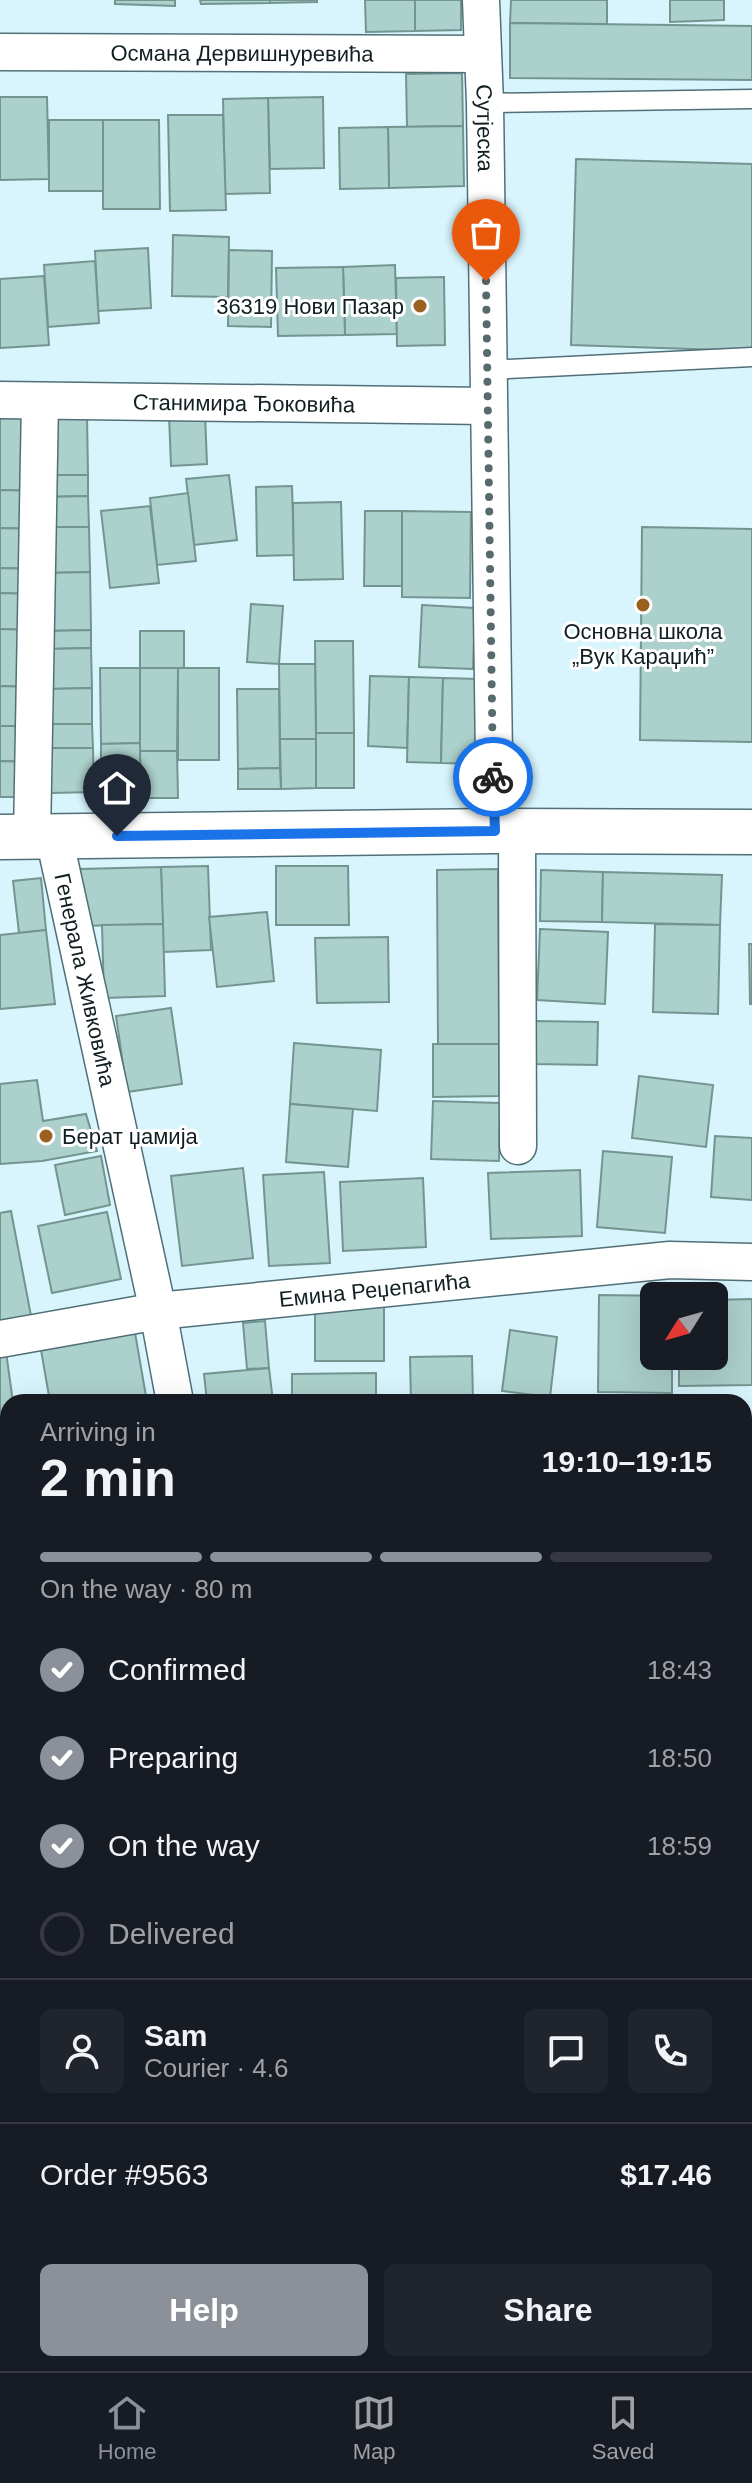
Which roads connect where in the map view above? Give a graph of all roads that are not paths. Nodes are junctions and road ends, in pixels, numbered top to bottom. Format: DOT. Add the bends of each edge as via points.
graph roads {
  1 [pos="481,0"];
  2 [pos="0,52"];
  3 [pos="482,54"];
  4 [pos="752,99"];
  5 [pos="485,103"];
  6 [pos="752,357"];
  7 [pos="487,370"];
  8 [pos="0,400"];
  9 [pos="40,401"];
  10 [pos="488,406"];
  11 [pos="506,831"];
  12 [pos="752,832"];
  13 [pos="29,837"];
  14 [pos="518,1146"];
  15 [pos="752,1262"];
  16 [pos="158,1311"];
  17 [pos="0,1339"];
  18 [pos="174,1394"];
  1 -- 3 [label="street, Сутјеска"];
  2 -- 3 [label="street, Османа Дервишнуревића"];
  3 -- 5 [label="street, Сутјеска"];
  4 -- 5 [label="lane"];
  5 -- 7 [label="street, Сутјеска"];
  6 -- 7 [label="lane"];
  7 -- 10 [label="street, Сутјеска"];
  8 -- 9 [label="street, Станимира Ђоковића"];
  9 -- 10 [label="street, Станимира Ђоковића"];
  9 -- 13 [label="street, Генерала Живковића"];
  10 -- 11 [label="street, Сутјеска"];
  11 -- 12 [label="street"];
  11 -- 13 [label="street"];
  11 -- 14 [label="street, Сутјеска"];
  13 -- 16 [label="street, Генерала Живковића"];
  15 -- 16 [label="street, Емина Реџепагића" via="670,1260"];
  16 -- 17 [label="street, Емина Реџепагића"];
  16 -- 18 [label="street, Генерала Живковића"];
}
